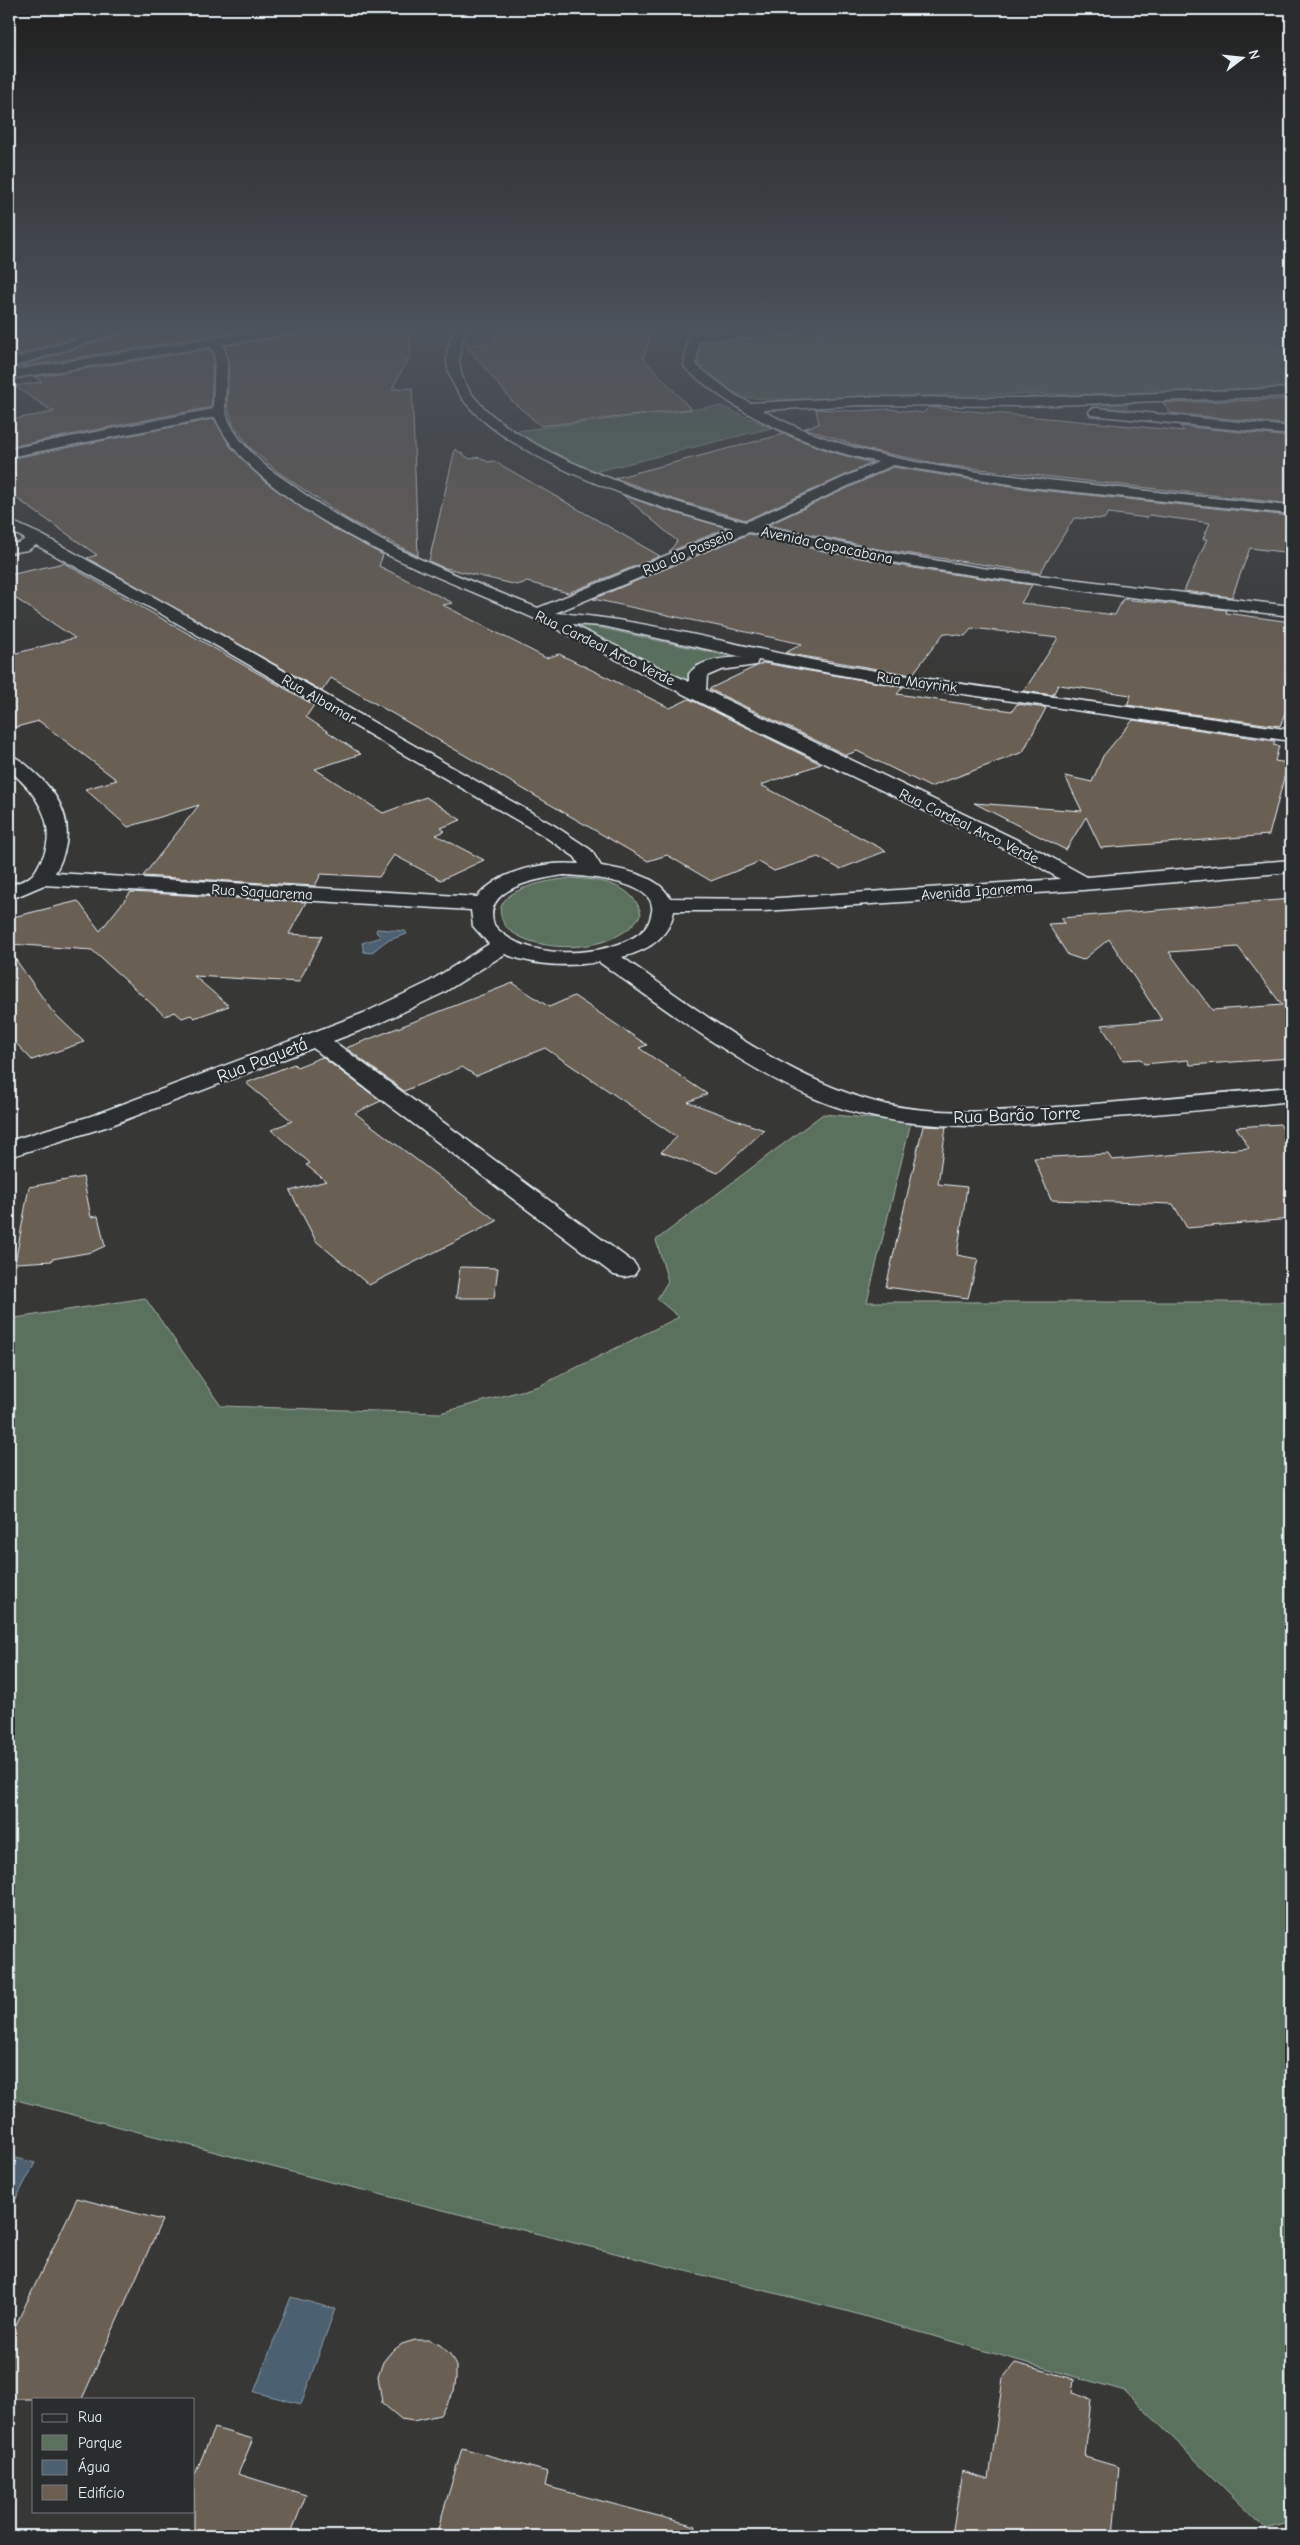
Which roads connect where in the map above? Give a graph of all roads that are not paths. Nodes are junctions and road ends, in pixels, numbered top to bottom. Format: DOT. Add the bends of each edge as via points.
graph roads {
  1 [pos="41,447"];
  2 [pos="240,447"];
  3 [pos="529,447"];
  4 [pos="842,447"];
  5 [pos="9,453"];
  6 [pos="892,461"];
  7 [pos="1291,510"];
  8 [pos="9,524"];
  9 [pos="746,528"];
  10 [pos="37,538"];
  11 [pos="9,548"];
  12 [pos="1291,611"];
  13 [pos="542,616"];
  14 [pos="774,659"];
  15 [pos="697,694"];
  16 [pos="1291,735"];
  17 [pos="9,760"];
  18 [pos="1291,866"];
  19 [pos="592,870"];
  20 [pos="41,879"];
  21 [pos="1083,884"];
  22 [pos="9,894"];
  23 [pos="483,904"];
  24 [pos="663,904"];
  25 [pos="503,945"];
  26 [pos="604,955"];
  27 [pos="316,1039"];
  28 [pos="1291,1094"];
  29 [pos="9,1149"];
  30 [pos="624,1269"];
  1 -- 5 [label="street"];
  2 -- 13 [label="street, Rua Cardeal Arco Verde" via="254,463 310,506 452,579"];
  3 -- 9 [label="street, Avenida Copacabana" via="598,479"];
  4 -- 6 [label="street"];
  6 -- 7 [label="street" via="1013,480"];
  6 -- 9 [label="street, Rua do Passeio"];
  8 -- 10 [label="street, Rua Albamar"];
  9 -- 12 [label="street, Avenida Copacabana" via="945,567"];
  9 -- 13 [label="street, Rua do Passeio"];
  10 -- 11 [label="street" via="23,547"];
  10 -- 19 [label="street, Rua Albamar" via="548,830 584,854"];
  13 -- 14 [label="street, Rua Mayrink" via="603,621"];
  13 -- 15 [label="street, Rua Cardeal Arco Verde"];
  14 -- 15 [label="street" via="716,665 706,669 698,674"];
  14 -- 16 [label="street, Rua Mayrink"];
  15 -- 21 [label="street, Rua Cardeal Arco Verde" via="1031,854"];
  17 -- 20 [label="street" via="35,781 57,822 56,849"];
  18 -- 21 [label="street, Avenida Ipanema"];
  19 -- 23 [label="street" via="564,870 512,880 494,891"];
  19 -- 24 [label="street" via="637,882 653,892"];
  20 -- 22 [label="street"];
  20 -- 23 [label="street, Rua Saquarema"];
  21 -- 24 [label="street, Avenida Ipanema" via="764,905"];
  23 -- 25 [label="street" via="482,925"];
  24 -- 26 [label="street" via="664,916 659,928 646,940"];
  25 -- 26 [label="street" via="550,958"];
  25 -- 27 [label="street, Rua Paquetá" via="435,988 372,1018"];
  26 -- 28 [label="street, Rua Barão Torre" via="764,1063 827,1094 882,1110 946,1118 1001,1119"];
  27 -- 29 [label="street, Rua Paquetá" via="100,1121"];
  27 -- 30 [label="street"];
}
